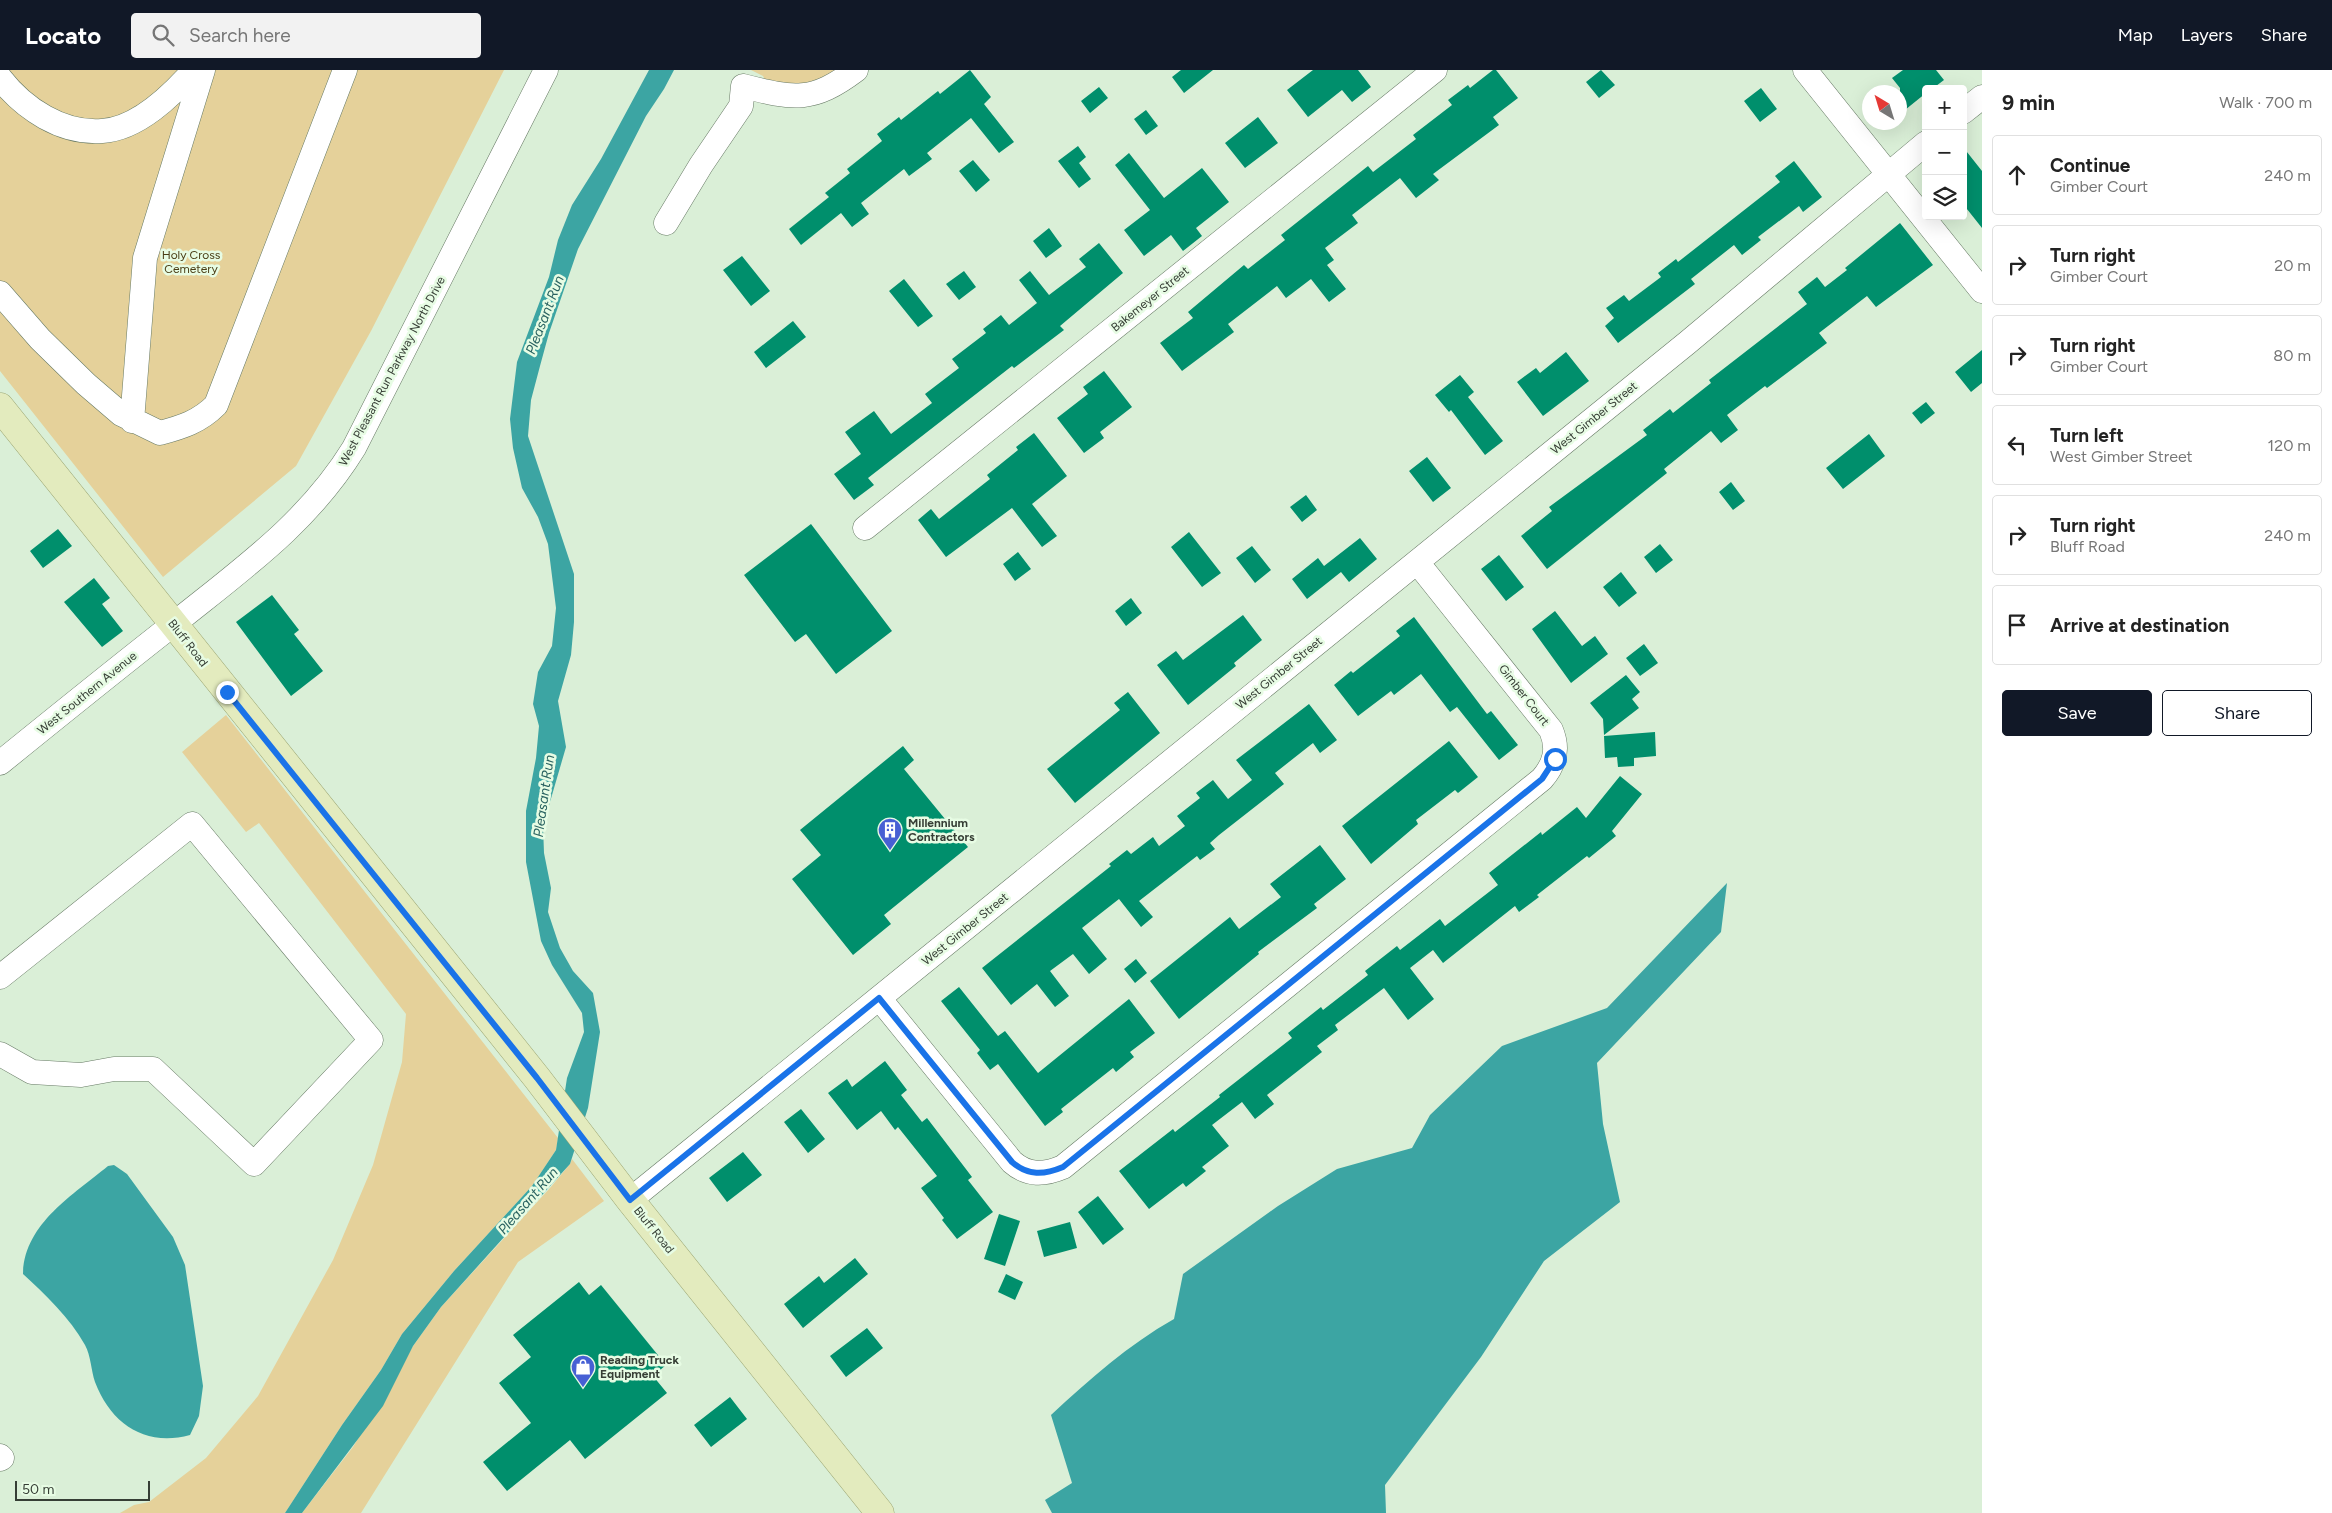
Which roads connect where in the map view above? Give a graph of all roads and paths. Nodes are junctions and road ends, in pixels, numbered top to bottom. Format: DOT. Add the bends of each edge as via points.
graph roads {
  1 [pos="194,70"];
  2 [pos="203,70"];
  3 [pos="345,70"];
  4 [pos="546,70"];
  5 [pos="856,70"];
  6 [pos="1436,70"];
  7 [pos="1805,70"];
  8 [pos="0,78"];
  9 [pos="1982,96"];
  10 [pos="1967,109"];
  11 [pos="1922,146"];
  12 [pos="1888,174"];
  13 [pos="666,223"];
  14 [pos="1982,291"];
  15 [pos="0,293"];
  16 [pos="0,407"];
  17 [pos="132,421"];
  18 [pos="865,528"];
  19 [pos="1417,562"];
  20 [pos="174,624"];
  21 [pos="0,763"];
  22 [pos="0,977"];
  23 [pos="879,998"];
  24 [pos="0,1054"];
  25 [pos="630,1200"];
  26 [pos="0,1456"];
  27 [pos="0,1459"];
  28 [pos="880,1513"];
  1 -- 8 [label="street" via="149,112 127,124 103,131 74,129 43,117 15,96"];
  2 -- 17 [label="street" via="145,258"];
  3 -- 17 [label="street" via="216,405 191,424 160,433"];
  4 -- 20 [label="street, West Pleasant Run Parkway North Drive" via="341,468 300,520"];
  5 -- 13 [label="street" via="826,90 799,97 743,86 741,106"];
  6 -- 18 [label="street, Bakemeyer Street"];
  7 -- 12 [label="street"];
  9 -- 10 [label="street"];
  11 -- 12 [label="street, West Gimber Street"];
  12 -- 14 [label="street"];
  12 -- 19 [label="street, West Gimber Street" via="1687,343"];
  15 -- 17 [label="street" via="40,339 86,384"];
  16 -- 20 [label="main road, Bluff Road"];
  19 -- 23 [label="street, West Gimber Street"];
  19 -- 23 [label="street, Gimber Court" via="1551,730 1556,747 1555,759 1542,779 1063,1167 1052,1172 1028,1172 1012,1162"];
  20 -- 21 [label="street, West Southern Avenue"];
  20 -- 25 [label="main road, Bluff Road" via="537,1078"];
  22 -- 24 [label="street" via="192,824 371,1040 254,1164 153,1069 114,1069 81,1075 32,1072"];
  23 -- 25 [label="street, West Gimber Street"];
  25 -- 28 [label="main road, Bluff Road"];
  26 -- 27 [label="street"];
}
